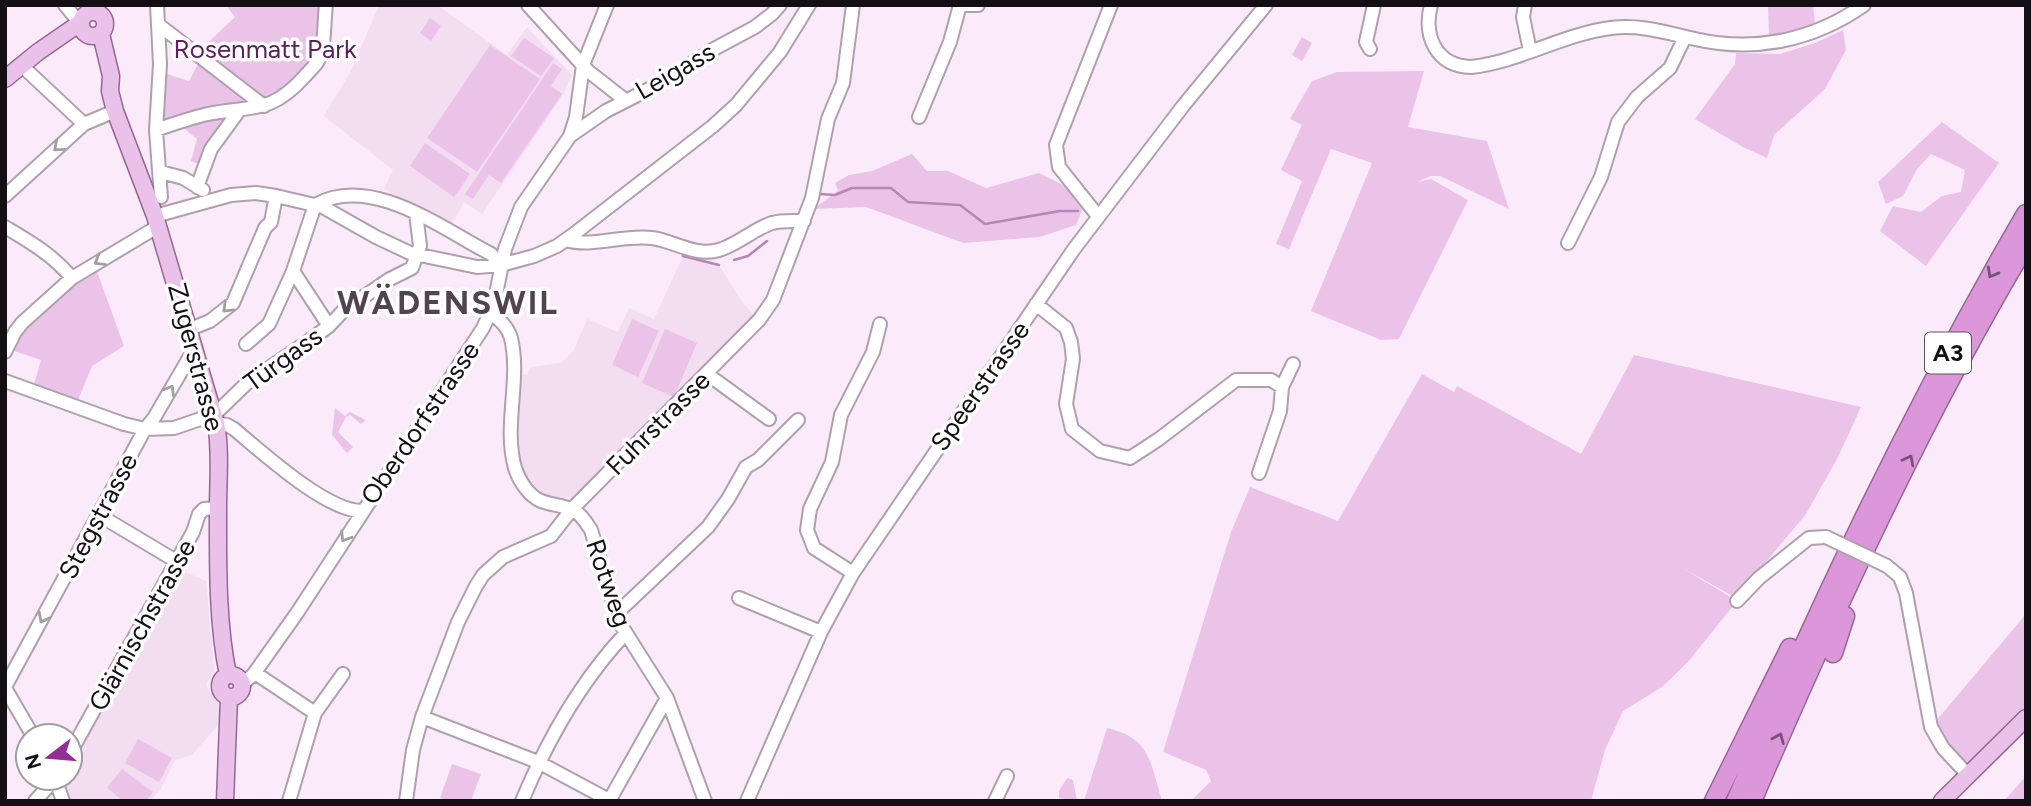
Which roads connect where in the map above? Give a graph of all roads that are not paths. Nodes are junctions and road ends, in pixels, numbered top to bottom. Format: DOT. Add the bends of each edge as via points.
graph roads {
  1 [pos="65,5"];
  2 [pos="157,5"];
  3 [pos="326,5"];
  4 [pos="528,5"];
  5 [pos="607,5"];
  6 [pos="779,5"];
  7 [pos="809,5"];
  8 [pos="853,5"];
  9 [pos="962,5"];
  10 [pos="978,5"];
  11 [pos="1111,5"];
  12 [pos="1266,5"];
  13 [pos="1374,5"];
  14 [pos="1431,5"];
  15 [pos="1525,5"];
  16 [pos="1864,5"];
  17 [pos="95,21"];
  18 [pos="159,25"];
  19 [pos="1685,37"];
  20 [pos="1370,49"];
  21 [pos="1530,51"];
  22 [pos="21,65"];
  23 [pos="583,65"];
  24 [pos="5,79"];
  25 [pos="625,100"];
  26 [pos="264,106"];
  27 [pos="115,111"];
  28 [pos="238,112"];
  29 [pos="919,117"];
  30 [pos="84,124"];
  31 [pos="156,130"];
  32 [pos="570,136"];
  33 [pos="141,164"];
  34 [pos="160,166"];
  35 [pos="197,187"];
  36 [pos="5,196"];
  37 [pos="276,196"];
  38 [pos="162,197"];
  39 [pos="208,200"];
  40 [pos="316,205"];
  41 [pos="416,213"];
  42 [pos="2026,214"];
  43 [pos="1098,216"];
  44 [pos="156,221"];
  45 [pos="804,221"];
  46 [pos="5,227"];
  47 [pos="566,240"];
  48 [pos="1568,243"];
  49 [pos="2026,244"];
  50 [pos="417,256"];
  51 [pos="501,265"];
  52 [pos="293,271"];
  53 [pos="72,278"];
  54 [pos="1037,304"];
  55 [pos="491,314"];
  56 [pos="880,324"];
  57 [pos="329,326"];
  58 [pos="190,330"];
  59 [pos="246,344"];
  60 [pos="196,351"];
  61 [pos="5,352"];
  62 [pos="1293,364"];
  63 [pos="707,374"];
  64 [pos="5,382"];
  65 [pos="1282,387"];
  66 [pos="216,419"];
  67 [pos="769,419"];
  68 [pos="799,420"];
  69 [pos="145,429"];
  70 [pos="1259,473"];
  71 [pos="218,508"];
  72 [pos="572,509"];
  73 [pos="362,511"];
  74 [pos="99,515"];
  75 [pos="1881,516"];
  76 [pos="176,561"];
  77 [pos="1842,561"];
  78 [pos="853,573"];
  79 [pos="739,598"];
  80 [pos="1737,601"];
  81 [pos="616,614"];
  82 [pos="821,632"];
  83 [pos="625,634"];
  84 [pos="1833,653"];
  85 [pos="343,674"];
  86 [pos="242,677"];
  87 [pos="5,687"];
  88 [pos="667,698"];
  89 [pos="315,713"];
  90 [pos="422,717"];
  91 [pos="2026,718"];
  92 [pos="25,722"];
  93 [pos="84,728"];
  94 [pos="538,762"];
  95 [pos="1968,775"];
  96 [pos="1007,776"];
  97 [pos="702,799"];
  98 [pos="609,800"];
  99 [pos="1944,800"];
  100 [pos="225,801"];
  101 [pos="289,801"];
  102 [pos="406,801"];
  103 [pos="522,801"];
  104 [pos="747,801"];
  105 [pos="995,801"];
  106 [pos="1714,801"];
  107 [pos="1736,801"];
  108 [pos="1752,801"];
  1 -- 17 [label="street" via="74,16"];
  2 -- 18 [label="street"];
  3 -- 26 [label="street" via="317,62 296,86"];
  4 -- 23 [label="street"];
  5 -- 23 [label="street, Oberdorfstrasse"];
  6 -- 25 [label="street, Leigass" via="755,27"];
  7 -- 47 [label="street" via="780,52 736,105"];
  8 -- 45 [label="street, Fuhrstrasse" via="843,83 828,119"];
  9 -- 10 [label="street"];
  9 -- 29 [label="street"];
  11 -- 43 [label="street" via="1056,145 1059,167"];
  12 -- 43 [label="street, Speerstrasse"];
  13 -- 20 [label="street" via="1366,42"];
  14 -- 21 [label="street" via="1430,41 1451,63 1476,67"];
  15 -- 21 [label="street"];
  16 -- 19 [label="street" via="1828,27 1784,41 1735,45"];
  17 -- 22 [label="main road"];
  17 -- 27 [label="main road, Zugerstrasse"];
  18 -- 26 [label="street"];
  18 -- 31 [label="street"];
  19 -- 21 [label="street" via="1633,27 1610,28"];
  19 -- 48 [label="street" via="1670,68 1618,121 1601,177"];
  22 -- 24 [label="main road"];
  22 -- 30 [label="street"];
  23 -- 25 [label="street"];
  23 -- 32 [label="street, Oberdorfstrasse"];
  25 -- 32 [label="street, Leigass"];
  26 -- 28 [label="street"];
  27 -- 30 [label="street"];
  27 -- 44 [label="main road, Zugerstrasse"];
  28 -- 31 [label="street" via="188,119"];
  28 -- 35 [label="street" via="215,142"];
  30 -- 36 [label="street, one-way"];
  31 -- 34 [label="street"];
  32 -- 51 [label="street, Oberdorfstrasse" via="521,207"];
  33 -- 34 [label="street"];
  34 -- 35 [label="street"];
  34 -- 38 [label="street"];
  35 -- 39 [label="street"];
  37 -- 39 [label="street" via="244,193"];
  37 -- 40 [label="street"];
  37 -- 58 [label="street, one-way" via="271,222 233,303"];
  39 -- 44 [label="street"];
  40 -- 41 [label="street" via="328,199 368,195"];
  40 -- 50 [label="street"];
  40 -- 52 [label="street"];
  41 -- 50 [label="street"];
  41 -- 51 [label="street" via="491,254"];
  42 -- 77 [label="highway, A3, one-way" via="1941,364"];
  43 -- 54 [label="street, Speerstrasse"];
  44 -- 53 [label="street, one-way"];
  44 -- 58 [label="main road, Zugerstrasse"];
  45 -- 47 [label="street" via="772,224 708,251 654,238"];
  45 -- 63 [label="street, Fuhrstrasse" via="773,300 760,320"];
  46 -- 53 [label="street" via="44,251"];
  47 -- 51 [label="street"];
  75 -- 49 [label="highway, A3, one-way"];
  50 -- 51 [label="street" via="469,267"];
  50 -- 57 [label="street, Türgass" via="412,268 344,310"];
  51 -- 55 [label="street, Oberdorfstrasse"];
  52 -- 57 [label="street"];
  52 -- 59 [label="street" via="270,324"];
  53 -- 61 [label="street" via="22,323"];
  54 -- 65 [label="street" via="1066,328 1073,359 1066,404 1072,429 1100,451 1130,458 1236,380 1271,380"];
  54 -- 78 [label="street, Speerstrasse"];
  55 -- 72 [label="street, Rotweg" via="511,336 514,467 526,489 540,501"];
  55 -- 73 [label="street, Oberdorfstrasse"];
  56 -- 78 [label="street" via="873,352 841,415 832,462 810,509 807,530 814,548"];
  57 -- 66 [label="street, Türgass" via="265,369"];
  58 -- 60 [label="main road, Zugerstrasse"];
  60 -- 66 [label="main road, Zugerstrasse"];
  69 -- 60 [label="street, Stegstrasse, one-way"];
  62 -- 65 [label="street"];
  63 -- 67 [label="street"];
  63 -- 72 [label="street, Fuhrstrasse"];
  64 -- 69 [label="street"];
  65 -- 70 [label="street" via="1280,411"];
  66 -- 69 [label="street"];
  66 -- 71 [label="main road, Zugerstrasse"];
  66 -- 73 [label="street" via="304,485 350,511"];
  68 -- 81 [label="street" via="746,467 708,527"];
  69 -- 74 [label="street, Stegstrasse"];
  71 -- 76 [label="street, Glärnischstrasse" via="199,514"];
  71 -- 86 [label="main road, Zugerstrasse" via="221,634"];
  72 -- 81 [label="street, Rotweg" via="585,520 595,540"];
  72 -- 90 [label="street, Fuhrstrasse" via="551,536 503,557 483,575 458,622"];
  73 -- 86 [label="street, Oberdorfstrasse, one-way" via="297,613"];
  74 -- 76 [label="street"];
  74 -- 87 [label="street, Stegstrasse, one-way"];
  75 -- 84 [label="highway"];
  108 -- 75 [label="highway, A3, one-way"];
  76 -- 93 [label="street, Glärnischstrasse"];
  77 -- 106 [label="highway" via="1790,648"];
  77 -- 107 [label="highway, A3"];
  78 -- 82 [label="street, Speerstrasse"];
  79 -- 82 [label="street"];
  80 -- 95 [label="street, bridge" via="1809,538 1826,537 1887,566 1900,577 1906,593 1931,727"];
  81 -- 83 [label="street, Rotweg"];
  82 -- 104 [label="street, Speerstrasse"];
  83 -- 88 [label="street, Rotweg"];
  83 -- 94 [label="street" via="559,724"];
  85 -- 89 [label="street"];
  86 -- 89 [label="street"];
  86 -- 100 [label="main road, Zugerstrasse" via="222,680 220,687 229,698"];
  87 -- 92 [label="street"];
  88 -- 97 [label="street, Rotweg"];
  88 -- 98 [label="street"];
  89 -- 101 [label="street"];
  90 -- 94 [label="street"];
  90 -- 102 [label="street, Fuhrstrasse"];
  91 -- 95 [label="main road"];
  94 -- 98 [label="street"];
  94 -- 103 [label="street"];
  95 -- 99 [label="main road"];
  96 -- 105 [label="street"];
}
